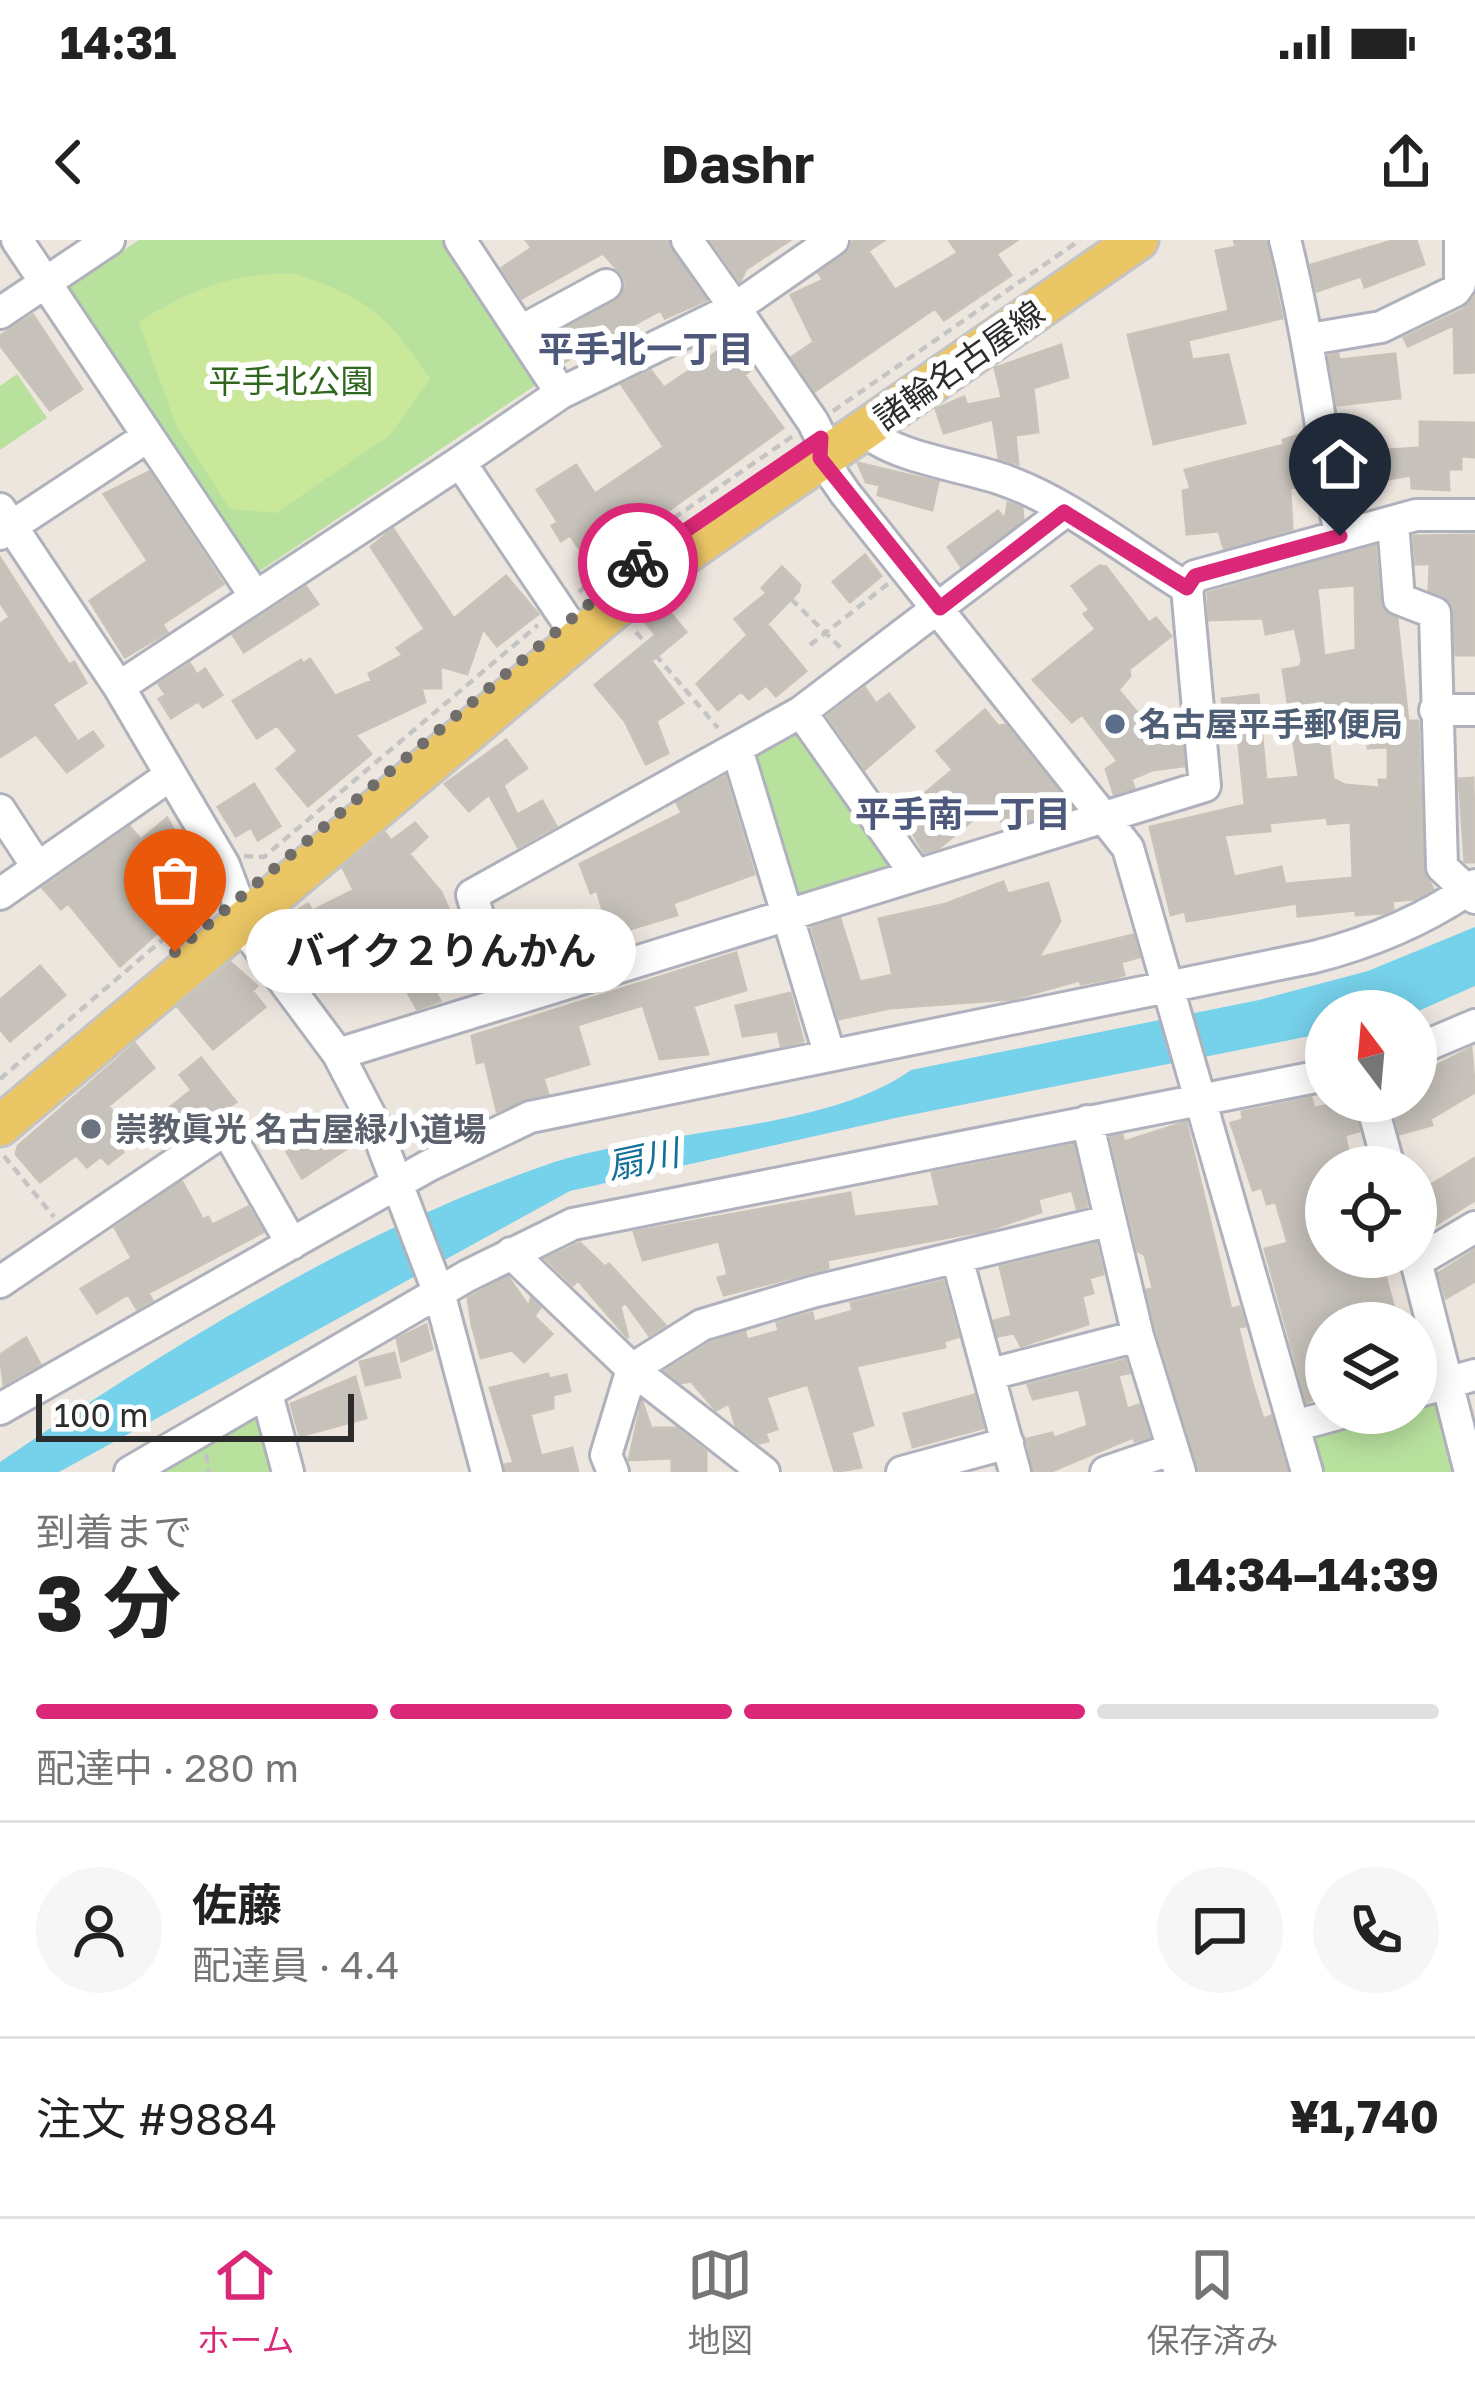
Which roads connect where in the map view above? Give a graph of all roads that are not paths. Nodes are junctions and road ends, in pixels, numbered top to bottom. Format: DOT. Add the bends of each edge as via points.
graph roads {
  1 [pos="17,240"];
  2 [pos="109,240"];
  3 [pos="460,240"];
  4 [pos="687,240"];
  5 [pos="833,240"];
  6 [pos="1104,240"];
  7 [pos="1138,240"];
  8 [pos="1285,240"];
  9 [pos="1460,240"];
  10 [pos="46,282"];
  11 [pos="607,285"];
  12 [pos="735,308"];
  13 [pos="0,313"];
  14 [pos="521,331"];
  15 [pos="1310,338"];
  16 [pos="561,393"];
  17 [pos="866,430"];
  18 [pos="817,435"];
  19 [pos="147,437"];
  20 [pos="460,462"];
  21 [pos="1064,512"];
  22 [pos="1475,514"];
  23 [pos="1393,522"];
  24 [pos="4,523"];
  25 [pos="1340,536"];
  26 [pos="1187,588"];
  27 [pos="255,596"];
  28 [pos="940,608"];
  29 [pos="561,613"];
  30 [pos="119,687"];
  31 [pos="1435,710"];
  32 [pos="1475,710"];
  33 [pos="801,712"];
  34 [pos="737,749"];
  35 [pos="168,777"];
  36 [pos="0,810"];
  37 [pos="1106,818"];
  38 [pos="36,865"];
  39 [pos="916,875"];
  40 [pos="1471,892"];
  41 [pos="0,894"];
  42 [pos="220,905"];
  43 [pos="787,914"];
  44 [pos="1174,1000"];
  45 [pos="504,1001"];
  46 [pos="1475,1025"];
  47 [pos="1437,1041"];
  48 [pos="338,1054"];
  49 [pos="830,1055"];
  50 [pos="1305,1079"];
  51 [pos="1202,1094"];
  52 [pos="0,1097"];
  53 [pos="1087,1121"];
  54 [pos="0,1126"];
  55 [pos="403,1194"];
  56 [pos="1108,1221"];
  57 [pos="1475,1227"];
  58 [pos="292,1244"];
  59 [pos="1437,1248"];
  60 [pos="511,1253"];
  61 [pos="957,1258"];
  62 [pos="0,1282"];
  63 [pos="440,1296"];
  64 [pos="1138,1336"];
  65 [pos="632,1369"];
  66 [pos="991,1374"];
  67 [pos="1475,1375"];
  68 [pos="1437,1386"];
  69 [pos="267,1394"];
  70 [pos="1437,1403"];
  71 [pos="1,1407"];
  72 [pos="1305,1423"];
  73 [pos="1294,1426"];
  74 [pos="1012,1458"];
  75 [pos="1177,1461"];
  76 [pos="130,1472"];
  77 [pos="288,1472"];
  78 [pos="487,1472"];
  79 [pos="613,1472"];
  80 [pos="764,1472"];
  81 [pos="902,1472"];
  82 [pos="1106,1472"];
  83 [pos="1307,1472"];
  84 [pos="1470,1472"];
  1 -- 10 [label="street"];
  2 -- 10 [label="street"];
  3 -- 14 [label="street"];
  4 -- 12 [label="street"];
  5 -- 12 [label="street"];
  6 -- 18 [label="main road, 諸輪名古屋線"];
  7 -- 17 [label="main road, 諸輪名古屋線"];
  8 -- 15 [label="street"];
  9 -- 15 [label="street" via="1455,291 1381,327"];
  10 -- 13 [label="street"];
  10 -- 19 [label="street"];
  11 -- 14 [label="street"];
  12 -- 16 [label="street"];
  12 -- 18 [label="street"];
  14 -- 16 [label="street"];
  15 -- 25 [label="street"];
  16 -- 20 [label="street"];
  17 -- 18 [label="main road, 諸輪名古屋線"];
  17 -- 21 [label="street" via="878,444 1009,482"];
  18 -- 28 [label="street"];
  18 -- 29 [label="main road, 諸輪名古屋線"];
  18 -- 42 [label="main road, 諸輪名古屋線" via="653,576"];
  19 -- 24 [label="street"];
  19 -- 27 [label="street"];
  20 -- 27 [label="street"];
  20 -- 29 [label="street"];
  21 -- 26 [label="street"];
  21 -- 28 [label="street"];
  22 -- 23 [label="street"];
  23 -- 25 [label="street"];
  23 -- 31 [label="street" via="1399,599 1435,613"];
  24 -- 30 [label="street"];
  25 -- 26 [label="street" via="1195,576"];
  26 -- 37 [label="street" via="1205,786"];
  27 -- 30 [label="street"];
  28 -- 33 [label="street"];
  28 -- 37 [label="street"];
  29 -- 42 [label="main road, 諸輪名古屋線"];
  30 -- 35 [label="street"];
  31 -- 32 [label="street"];
  31 -- 40 [label="street" via="1442,867"];
  33 -- 34 [label="street"];
  33 -- 39 [label="street"];
  34 -- 43 [label="street"];
  34 -- 45 [label="street" via="472,895"];
  35 -- 38 [label="street"];
  35 -- 42 [label="street" via="224,865"];
  36 -- 38 [label="street"];
  37 -- 39 [label="street"];
  37 -- 44 [label="street" via="1141,882"];
  38 -- 41 [label="street"];
  39 -- 43 [label="street"];
  40 -- 44 [label="street" via="1390,933"];
  42 -- 48 [label="street"];
  42 -- 52 [label="main road, 諸輪名古屋線"];
  42 -- 54 [label="main road, 諸輪名古屋線"];
  43 -- 45 [label="street"];
  43 -- 49 [label="street"];
  44 -- 49 [label="street"];
  44 -- 51 [label="street"];
  45 -- 48 [label="street"];
  46 -- 47 [label="street"];
  48 -- 55 [label="street"];
  49 -- 55 [label="street" via="530,1117"];
  50 -- 51 [label="street"];
  51 -- 53 [label="street"];
  51 -- 73 [label="street"];
  53 -- 56 [label="street"];
  53 -- 60 [label="street" via="573,1225"];
  55 -- 58 [label="street"];
  55 -- 63 [label="street"];
  56 -- 61 [label="street"];
  56 -- 64 [label="street"];
  57 -- 59 [label="street"];
  58 -- 62 [label="street" via="226,1129"];
  58 -- 71 [label="street"];
  60 -- 63 [label="street"];
  60 -- 65 [label="street"];
  61 -- 65 [label="street" via="702,1325"];
  61 -- 66 [label="street"];
  63 -- 69 [label="street"];
  63 -- 78 [label="street"];
  64 -- 66 [label="street"];
  64 -- 75 [label="street"];
  65 -- 79 [label="street" via="606,1455"];
  65 -- 80 [label="street"];
  66 -- 74 [label="street"];
  67 -- 68 [label="street"];
  69 -- 76 [label="street"];
  69 -- 77 [label="street"];
  70 -- 84 [label="street"];
  72 -- 73 [label="street"];
  73 -- 83 [label="street"];
  74 -- 81 [label="street"];
  75 -- 82 [label="street"];
}
